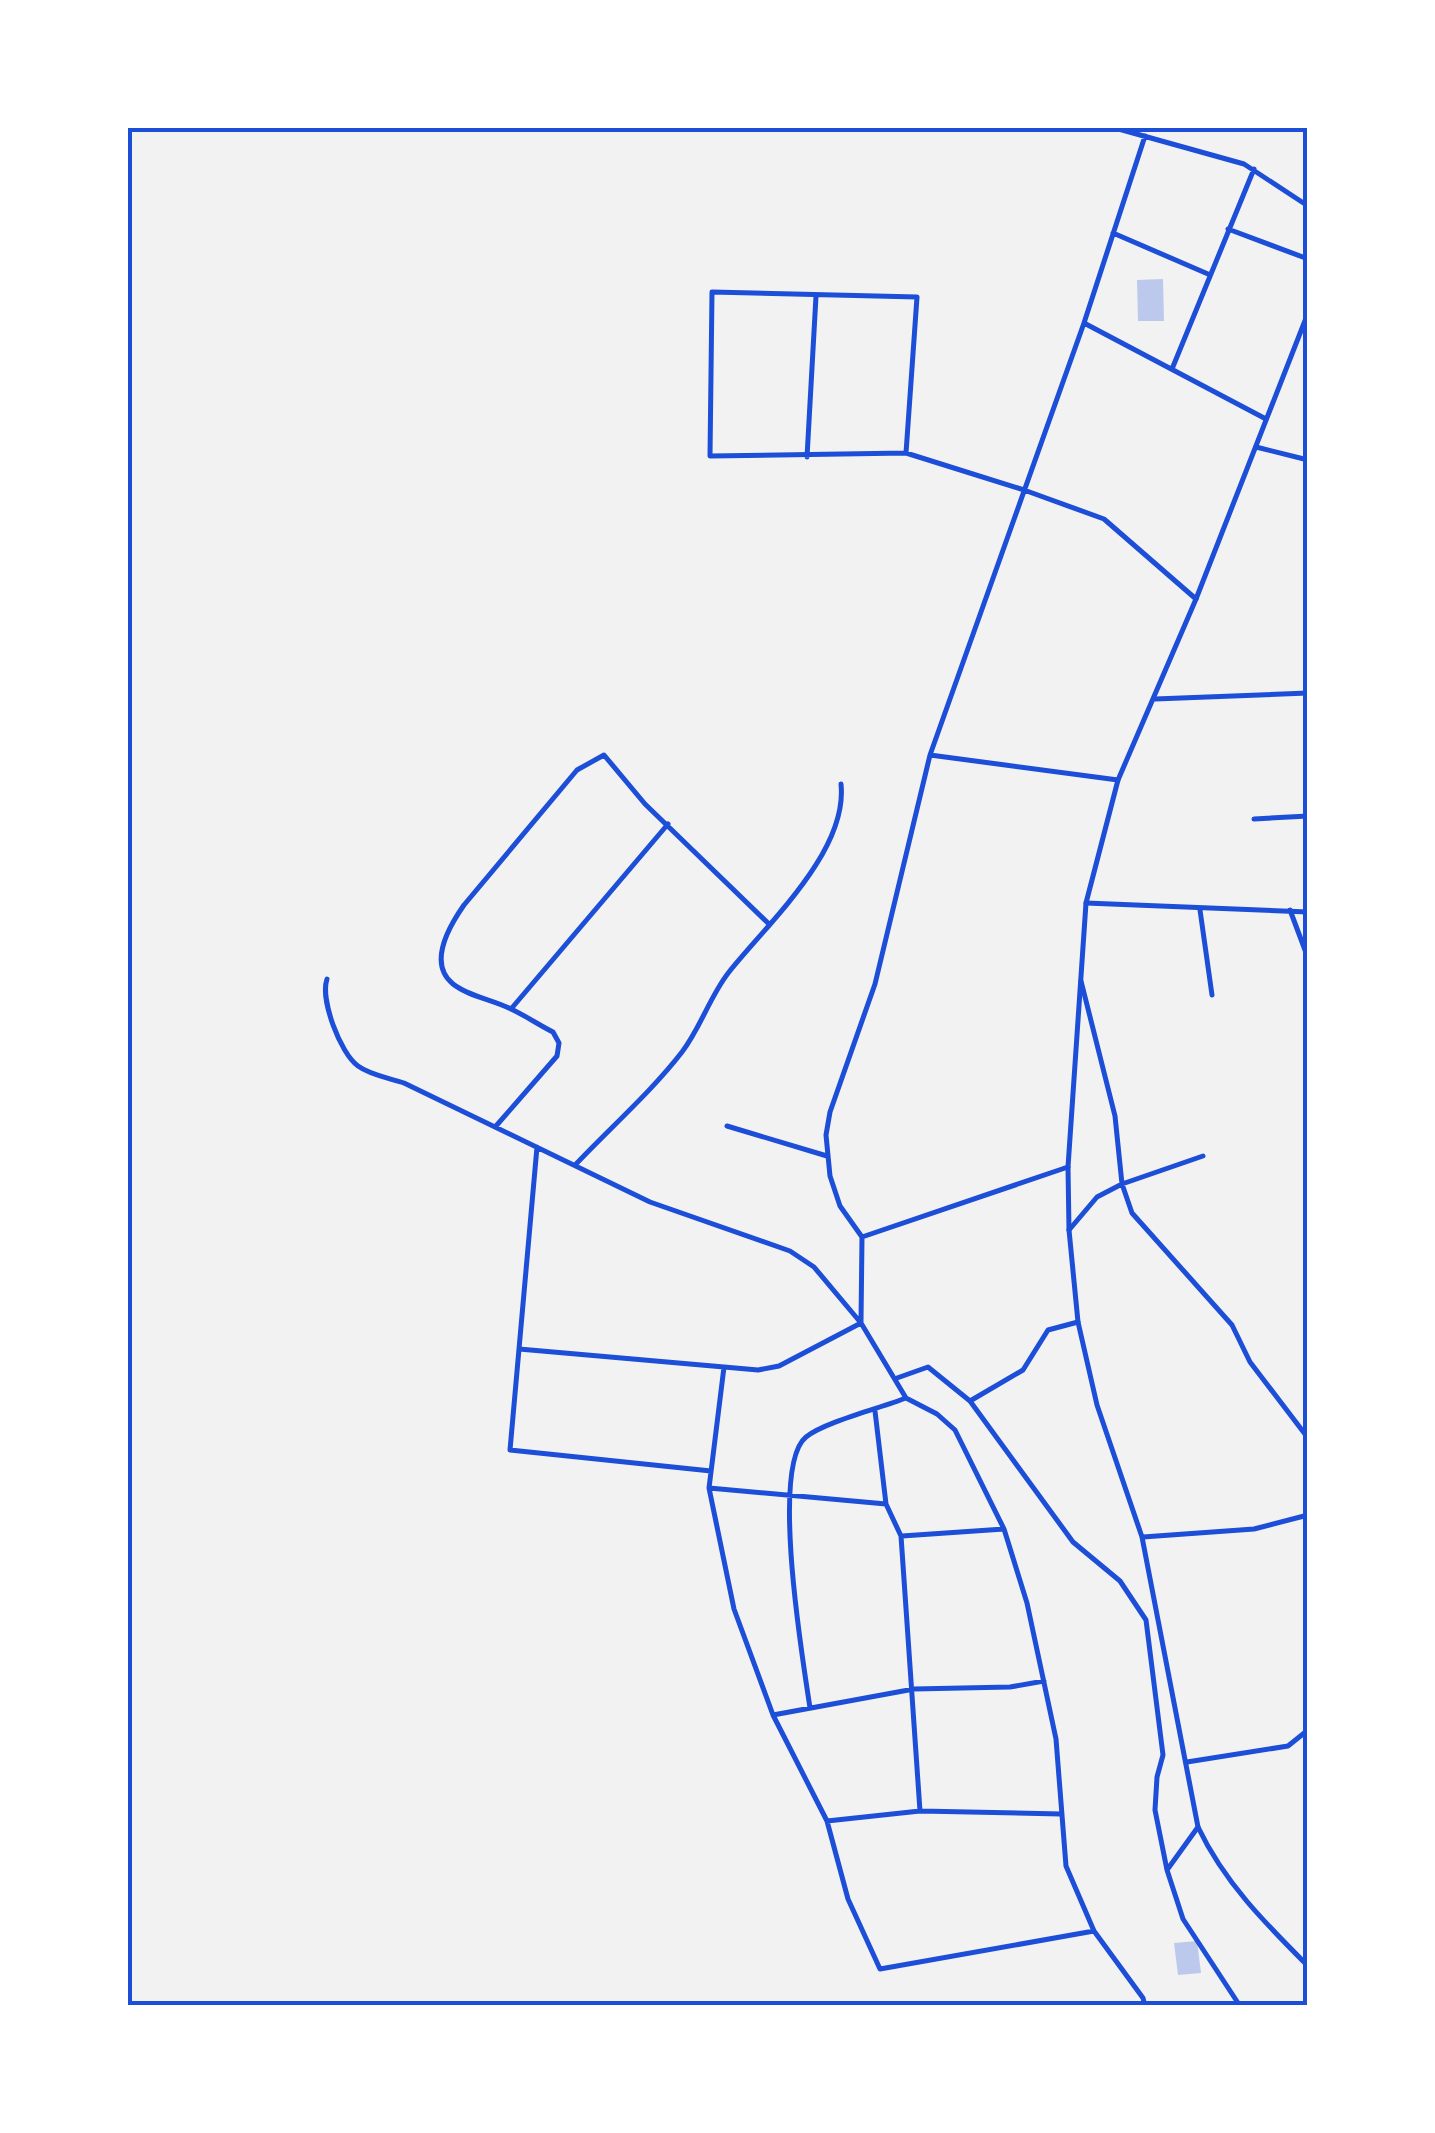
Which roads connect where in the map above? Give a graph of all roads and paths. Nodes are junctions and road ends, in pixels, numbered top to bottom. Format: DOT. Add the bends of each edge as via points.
graph roads {
  1 [pos="1116,128"];
  2 [pos="1145,136"];
  3 [pos="1254,168"];
  4 [pos="1308,206"];
  5 [pos="1228,229"];
  6 [pos="1113,233"];
  7 [pos="1308,260"];
  8 [pos="1208,274"];
  9 [pos="816,296"];
  10 [pos="1308,313"];
  11 [pos="1084,323"];
  12 [pos="1172,369"];
  13 [pos="1266,419"];
  14 [pos="1256,447"];
  15 [pos="906,454"];
  16 [pos="807,457"];
  17 [pos="1308,460"];
  18 [pos="1024,490"];
  19 [pos="1196,599"];
  20 [pos="1308,694"];
  21 [pos="1155,699"];
  22 [pos="930,754"];
  23 [pos="1118,780"];
  24 [pos="841,784"];
  25 [pos="1308,816"];
  26 [pos="1254,819"];
  27 [pos="668,824"];
  28 [pos="1086,903"];
  29 [pos="1200,910"];
  30 [pos="1290,910"];
  31 [pos="1308,912"];
  32 [pos="769,924"];
  33 [pos="1308,958"];
  34 [pos="1080,978"];
  35 [pos="328,979"];
  36 [pos="1212,995"];
  37 [pos="511,1009"];
  38 [pos="496,1126"];
  39 [pos="727,1126"];
  40 [pos="537,1147"];
  41 [pos="826,1156"];
  42 [pos="1203,1156"];
  43 [pos="576,1164"];
  44 [pos="1068,1167"];
  45 [pos="1122,1184"];
  46 [pos="1069,1230"];
  47 [pos="862,1237"];
  48 [pos="861,1322"];
  49 [pos="1078,1322"];
  50 [pos="519,1349"];
  51 [pos="724,1367"];
  52 [pos="897,1378"];
  53 [pos="906,1398"];
  54 [pos="970,1401"];
  55 [pos="875,1410"];
  56 [pos="1308,1438"];
  57 [pos="712,1471"];
  58 [pos="710,1488"];
  59 [pos="790,1496"];
  60 [pos="886,1504"];
  61 [pos="1308,1515"];
  62 [pos="1004,1529"];
  63 [pos="902,1536"];
  64 [pos="1142,1538"];
  65 [pos="1146,1620"];
  66 [pos="1159,1622"];
  67 [pos="1044,1681"];
  68 [pos="914,1689"];
  69 [pos="810,1708"];
  70 [pos="774,1715"];
  71 [pos="1308,1730"];
  72 [pos="1187,1762"];
  73 [pos="920,1811"];
  74 [pos="1060,1814"];
  75 [pos="827,1821"];
  76 [pos="1198,1827"];
  77 [pos="1168,1870"];
  78 [pos="1094,1931"];
  79 [pos="1308,1966"];
  80 [pos="1144,2006"];
  81 [pos="1240,2006"];
  1 -- 2 [label="street"];
  2 -- 3 [label="street"];
  2 -- 6 [label="street"];
  3 -- 4 [label="street"];
  3 -- 5 [label="street"];
  5 -- 7 [label="street"];
  5 -- 8 [label="street"];
  6 -- 8 [label="street"];
  6 -- 11 [label="street"];
  8 -- 12 [label="street"];
  9 -- 15 [label="street" via="917,297"];
  9 -- 16 [label="street"];
  9 -- 16 [label="street" via="712,292 710,456"];
  10 -- 13 [label="street"];
  11 -- 12 [label="street"];
  11 -- 18 [label="street"];
  12 -- 13 [label="street"];
  13 -- 14 [label="street"];
  14 -- 17 [label="street"];
  14 -- 19 [label="street"];
  15 -- 16 [label="street"];
  15 -- 18 [label="street"];
  18 -- 19 [label="street" via="1104,520"];
  18 -- 22 [label="street"];
  19 -- 21 [label="street"];
  20 -- 21 [label="street"];
  21 -- 23 [label="street"];
  22 -- 23 [label="street"];
  22 -- 41 [label="street" via="875,984 830,1112"];
  23 -- 28 [label="street"];
  24 -- 32 [label="street" via="839,817 821,858"];
  25 -- 26 [label="street"];
  27 -- 32 [label="street"];
  27 -- 37 [label="street"];
  27 -- 37 [label="street" via="604,755 576,770 464,904 443,945 442,967 450,982"];
  28 -- 29 [label="street"];
  28 -- 34 [label="street"];
  29 -- 30 [label="street"];
  29 -- 36 [label="street"];
  30 -- 31 [label="street"];
  30 -- 33 [label="street"];
  32 -- 43 [label="street" via="727,975 674,1062"];
  34 -- 44 [label="street"];
  34 -- 45 [label="street" via="1115,1116"];
  35 -- 38 [label="street" via="324,1000 356,1064"];
  37 -- 38 [label="street" via="553,1032 559,1047"];
  38 -- 40 [label="street"];
  39 -- 41 [label="street"];
  40 -- 43 [label="street"];
  40 -- 50 [label="street"];
  41 -- 47 [label="street" via="840,1206"];
  42 -- 45 [label="street"];
  43 -- 48 [label="street" via="650,1202 804,1259"];
  44 -- 46 [label="street"];
  44 -- 47 [label="street"];
  45 -- 46 [label="street" via="1097,1197"];
  45 -- 56 [label="street" via="1132,1213 1232,1325 1250,1362"];
  46 -- 49 [label="street"];
  47 -- 48 [label="street"];
  48 -- 51 [label="street" via="779,1366"];
  48 -- 52 [label="street"];
  49 -- 54 [label="street" via="1048,1330 1023,1370"];
  49 -- 64 [label="street" via="1097,1405"];
  50 -- 51 [label="street"];
  50 -- 57 [label="street" via="510,1450"];
  51 -- 57 [label="street"];
  52 -- 53 [label="street"];
  52 -- 54 [label="street" via="928,1368"];
  53 -- 55 [label="street"];
  53 -- 62 [label="street" via="955,1430"];
  54 -- 65 [label="street" via="1073,1542 1120,1580"];
  55 -- 59 [label="street" via="805,1437 793,1458"];
  55 -- 60 [label="street"];
  57 -- 58 [label="street"];
  58 -- 59 [label="street"];
  58 -- 70 [label="street" via="734,1609"];
  59 -- 60 [label="street"];
  59 -- 69 [label="street" via="793,1593"];
  60 -- 63 [label="street"];
  61 -- 64 [label="street" via="1254,1529"];
  62 -- 63 [label="street"];
  62 -- 67 [label="street"];
  63 -- 68 [label="street"];
  64 -- 66 [label="street"];
  65 -- 66 [label="street"];
  65 -- 77 [label="street" via="1163,1755 1156,1810"];
  66 -- 72 [label="street"];
  67 -- 68 [label="street"];
  67 -- 74 [label="street"];
  68 -- 69 [label="street"];
  68 -- 73 [label="street"];
  69 -- 70 [label="street"];
  70 -- 75 [label="street"];
  71 -- 72 [label="street" via="1288,1746"];
  72 -- 76 [label="street"];
  73 -- 74 [label="street"];
  73 -- 75 [label="street"];
  74 -- 78 [label="street" via="1066,1866"];
  75 -- 78 [label="street" via="848,1899 880,1968"];
  76 -- 77 [label="street"];
  76 -- 79 [label="street" via="1213,1859 1254,1911"];
  77 -- 81 [label="street" via="1183,1919"];
  78 -- 80 [label="street"];
}
